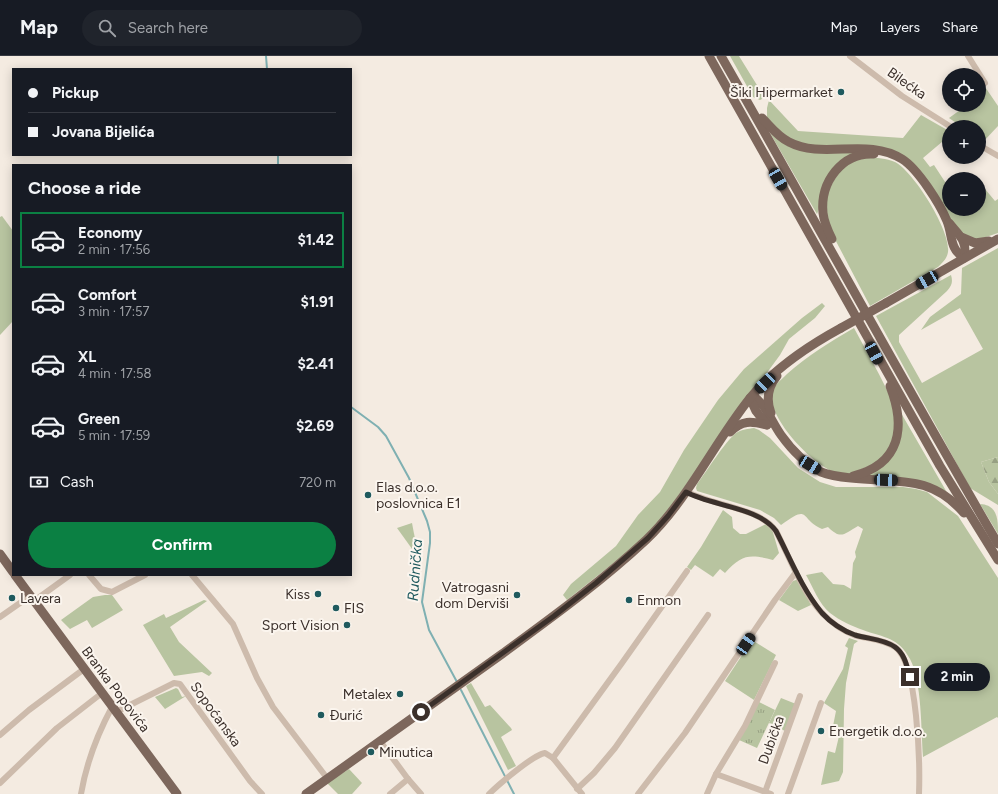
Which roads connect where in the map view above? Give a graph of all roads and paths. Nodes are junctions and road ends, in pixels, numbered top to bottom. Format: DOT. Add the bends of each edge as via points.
graph roads {
  1 [pos="708,56"];
  2 [pos="721,56"];
  3 [pos="850,56"];
  4 [pos="968,56"];
  5 [pos="976,68"];
  6 [pos="751,108"];
  7 [pos="942,121"];
  8 [pos="986,149"];
  9 [pos="893,155"];
  10 [pos="998,156"];
  11 [pos="947,221"];
  12 [pos="960,236"];
  13 [pos="996,239"];
  14 [pos="952,242"];
  15 [pos="964,258"];
  16 [pos="940,272"];
  17 [pos="860,300"];
  18 [pos="869,341"];
  19 [pos="788,363"];
  20 [pos="751,397"];
  21 [pos="767,425"];
  22 [pos="779,432"];
  23 [pos="712,452"];
  24 [pos="848,478"];
  25 [pos="686,492"];
  26 [pos="998,544"];
  27 [pos="0,554"];
  28 [pos="997,558"];
  29 [pos="12,571"];
  30 [pos="687,571"];
  31 [pos="796,572"];
  32 [pos="16,576"];
  33 [pos="68,576"];
  34 [pos="90,576"];
  35 [pos="143,576"];
  36 [pos="193,576"];
  37 [pos="32,598"];
  38 [pos="708,615"];
  39 [pos="0,617"];
  40 [pos="776,663"];
  41 [pos="84,669"];
  42 [pos="102,693"];
  43 [pos="800,696"];
  44 [pos="821,703"];
  45 [pos="114,710"];
  46 [pos="0,735"];
  47 [pos="380,741"];
  48 [pos="553,758"];
  49 [pos="716,774"];
  50 [pos="327,778"];
  51 [pos="408,779"];
  52 [pos="0,783"];
  53 [pos="578,788"];
  54 [pos="82,792"];
  55 [pos="768,793"];
  56 [pos="177,794"];
  57 [pos="262,794"];
  58 [pos="306,794"];
  59 [pos="390,794"];
  60 [pos="421,794"];
  61 [pos="488,794"];
  62 [pos="582,794"];
  63 [pos="638,794"];
  64 [pos="707,794"];
  65 [pos="788,794"];
  66 [pos="919,794"];
  1 -- 18 [label="main road"];
  2 -- 6 [label="main road"];
  3 -- 7 [label="street, Bilećka" via="902,96"];
  4 -- 5 [label="street"];
  6 -- 9 [label="main road" via="780,137 799,146 824,150 871,149"];
  6 -- 17 [label="main road"];
  8 -- 10 [label="street"];
  9 -- 11 [label="main road" via="910,164"];
  9 -- 17 [label="main road" via="871,154 849,159 831,176 824,194 822,212 826,226 859,290"];
  11 -- 12 [label="main road"];
  11 -- 14 [label="main road"];
  12 -- 13 [label="main road" via="975,243"];
  12 -- 15 [label="main road" via="966,246"];
  13 -- 15 [label="main road"];
  14 -- 15 [label="main road"];
  14 -- 16 [label="main road" via="950,258"];
  15 -- 16 [label="main road"];
  16 -- 19 [label="main road, bridge" via="809,346"];
  17 -- 26 [label="main road"];
  18 -- 24 [label="main road" via="890,384 897,407 897,435 892,449 883,462"];
  18 -- 28 [label="main road" via="940,466"];
  19 -- 20 [label="main road"];
  19 -- 22 [label="main road" via="774,380 769,391 768,402"];
  20 -- 21 [label="main road" via="756,411"];
  20 -- 22 [label="main road" via="758,400 766,409"];
  20 -- 23 [label="main road"];
  21 -- 22 [label="main road"];
  21 -- 23 [label="main road" via="753,421 745,422 733,429"];
  22 -- 24 [label="main road" via="810,465 822,472"];
  23 -- 25 [label="main road"];
  24 -- 28 [label="main road" via="904,481 932,488 963,511"];
  25 -- 31 [label="street" via="700,499 765,519 776,531"];
  25 -- 47 [label="main road" via="660,525 633,552 566,607"];
  27 -- 29 [label="main road"];
  30 -- 48 [label="street"];
  31 -- 63 [label="street" via="685,733"];
  31 -- 66 [label="street" via="822,614 840,628 888,644 902,655 913,690 920,772"];
  32 -- 37 [label="main road, Branka Popovića"];
  33 -- 37 [label="street"];
  34 -- 35 [label="street" via="101,589 112,592"];
  36 -- 50 [label="street" via="232,624 273,707"];
  37 -- 39 [label="street"];
  37 -- 41 [label="main road, Branka Popovića"];
  38 -- 53 [label="street" via="615,748"];
  40 -- 49 [label="street" via="745,726"];
  41 -- 42 [label="main road, Branka Popovića"];
  41 -- 46 [label="street"];
  42 -- 45 [label="main road, Branka Popovića"];
  42 -- 52 [label="street" via="57,728"];
  43 -- 55 [label="street, Dubička"];
  44 -- 65 [label="street"];
  45 -- 54 [label="street" via="104,722"];
  45 -- 56 [label="main road, Branka Popovića"];
  45 -- 57 [label="street, Sopoćanska" via="174,683 180,684"];
  47 -- 50 [label="main road"];
  47 -- 51 [label="street"];
  48 -- 53 [label="street"];
  48 -- 61 [label="street" via="541,754"];
  49 -- 55 [label="street, Dubička"];
  49 -- 64 [label="street"];
  50 -- 58 [label="main road"];
  51 -- 59 [label="street"];
  51 -- 60 [label="street"];
  53 -- 62 [label="street"];
}
